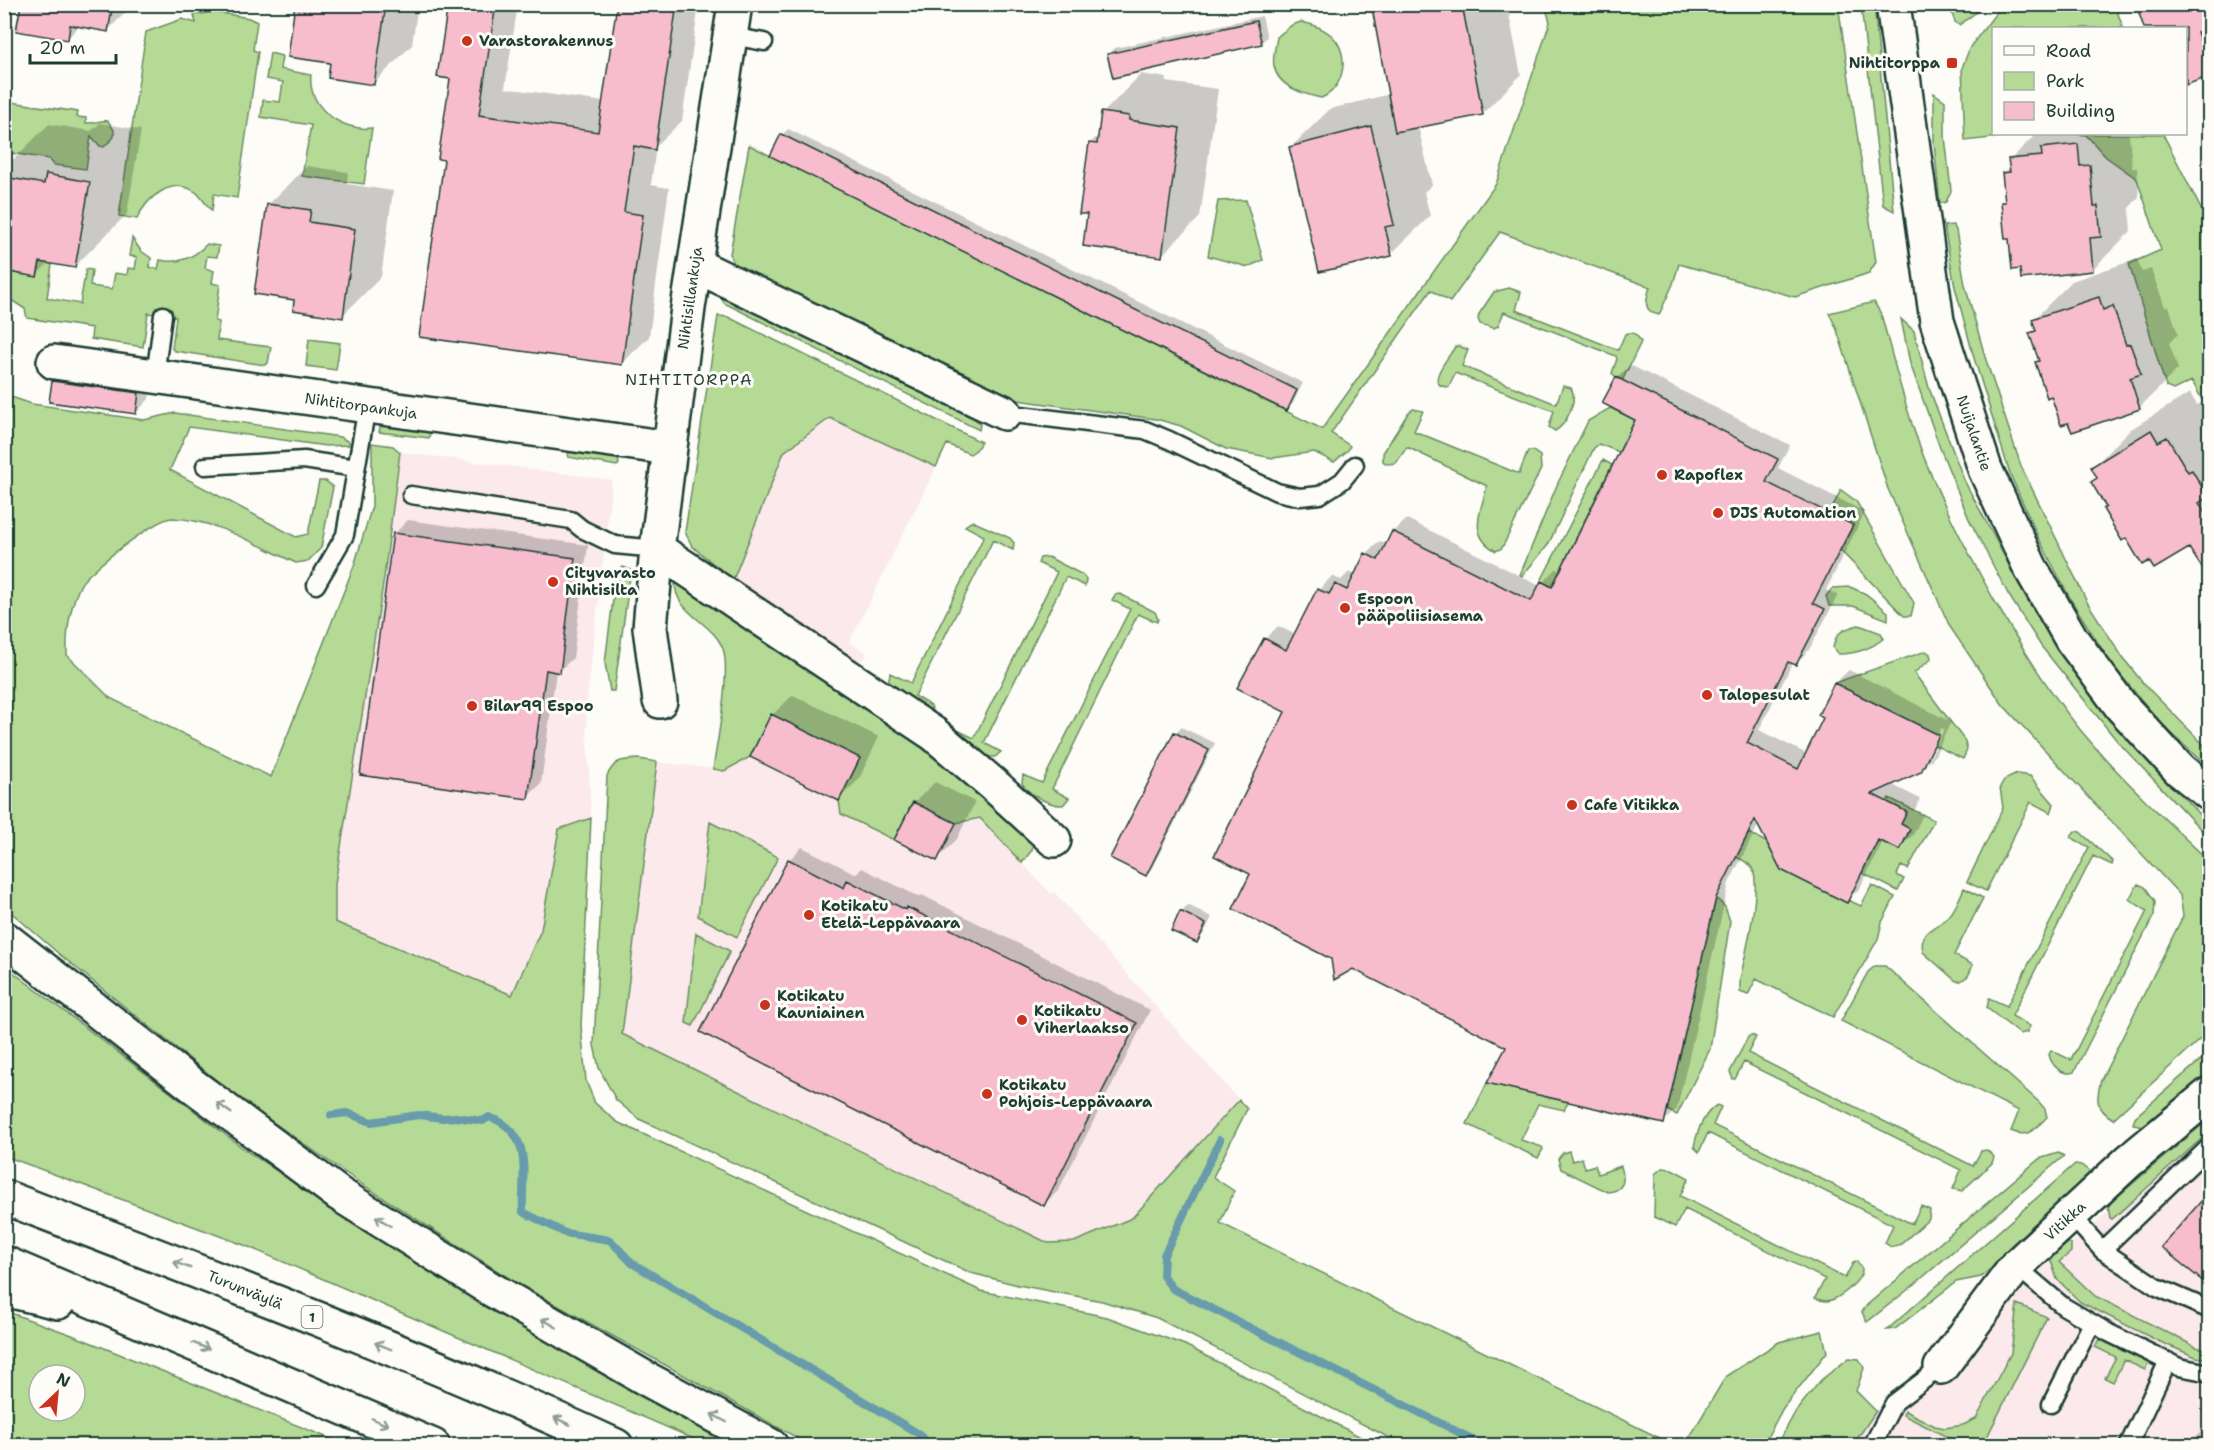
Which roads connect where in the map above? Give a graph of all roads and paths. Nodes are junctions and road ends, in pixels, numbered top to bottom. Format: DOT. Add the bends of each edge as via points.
graph roads {
  1 [pos="1893,4"];
  2 [pos="733,20"];
  3 [pos="764,42"];
  4 [pos="694,265"];
  5 [pos="163,315"];
  6 [pos="54,362"];
  7 [pos="155,377"];
  8 [pos="367,406"];
  9 [pos="1005,413"];
  10 [pos="669,448"];
  11 [pos="1355,465"];
  12 [pos="205,466"];
  13 [pos="356,468"];
  14 [pos="411,495"];
  15 [pos="657,549"];
  16 [pos="316,585"];
  17 [pos="660,701"];
  18 [pos="2210,794"];
  19 [pos="1054,840"];
  20 [pos="4,938"];
  21 [pos="2210,1094"];
  22 [pos="2210,1146"];
  23 [pos="4,1197"];
  24 [pos="2071,1215"];
  25 [pos="2102,1250"];
  26 [pos="4,1263"];
  27 [pos="2016,1266"];
  28 [pos="4,1290"];
  29 [pos="2210,1310"];
  30 [pos="2092,1323"];
  31 [pos="147,1324"];
  32 [pos="2168,1361"];
  33 [pos="1941,1367"];
  34 [pos="2210,1373"];
  35 [pos="2051,1404"];
  36 [pos="433,1446"];
  37 [pos="616,1446"];
  38 [pos="771,1446"];
  39 [pos="1872,1446"];
  40 [pos="2128,1446"];
  1 -- 18 [label="main road, Nuijalantie" via="1937,321 1986,469 2030,567 2072,640 2121,706 2180,770"];
  2 -- 3 [label="lane"];
  2 -- 4 [label="main road, Nihtisillankuja"];
  4 -- 9 [label="main road"];
  4 -- 10 [label="main road, Nihtisillankuja"];
  5 -- 7 [label="lane"];
  6 -- 7 [label="main road, Nihtitorpankuja"];
  7 -- 8 [label="main road, Nihtitorpankuja"];
  8 -- 10 [label="main road, Nihtitorpankuja"];
  8 -- 13 [label="lane"];
  9 -- 11 [label="lane" via="1145,430 1277,492 1300,497 1320,495 1342,481"];
  10 -- 15 [label="main road, Nihtisillankuja"];
  12 -- 13 [label="lane" via="304,460"];
  13 -- 16 [label="lane" via="345,535"];
  14 -- 15 [label="lane" via="571,520 615,545"];
  15 -- 17 [label="main road, Nihtisillankuja" via="650,628"];
  15 -- 19 [label="main road" via="934,734"];
  38 -- 20 [label="main road, one-way" via="489,1288 339,1194"];
  21 -- 24 [label="main road, Vitikka"];
  22 -- 25 [label="lane"];
  37 -- 23 [label="main road, Turunväylä / 1, one-way" via="475,1383"];
  24 -- 25 [label="lane"];
  24 -- 27 [label="main road, Vitikka"];
  25 -- 29 [label="lane" via="2157,1287"];
  26 -- 31 [label="main road"];
  27 -- 30 [label="lane" via="2063,1306"];
  27 -- 33 [label="main road, Vitikka"];
  28 -- 31 [label="main road"];
  30 -- 32 [label="lane"];
  30 -- 35 [label="lane"];
  31 -- 36 [label="main road, one-way"];
  32 -- 34 [label="lane"];
  32 -- 40 [label="lane"];
  33 -- 39 [label="lane" via="1894,1402"];
}
